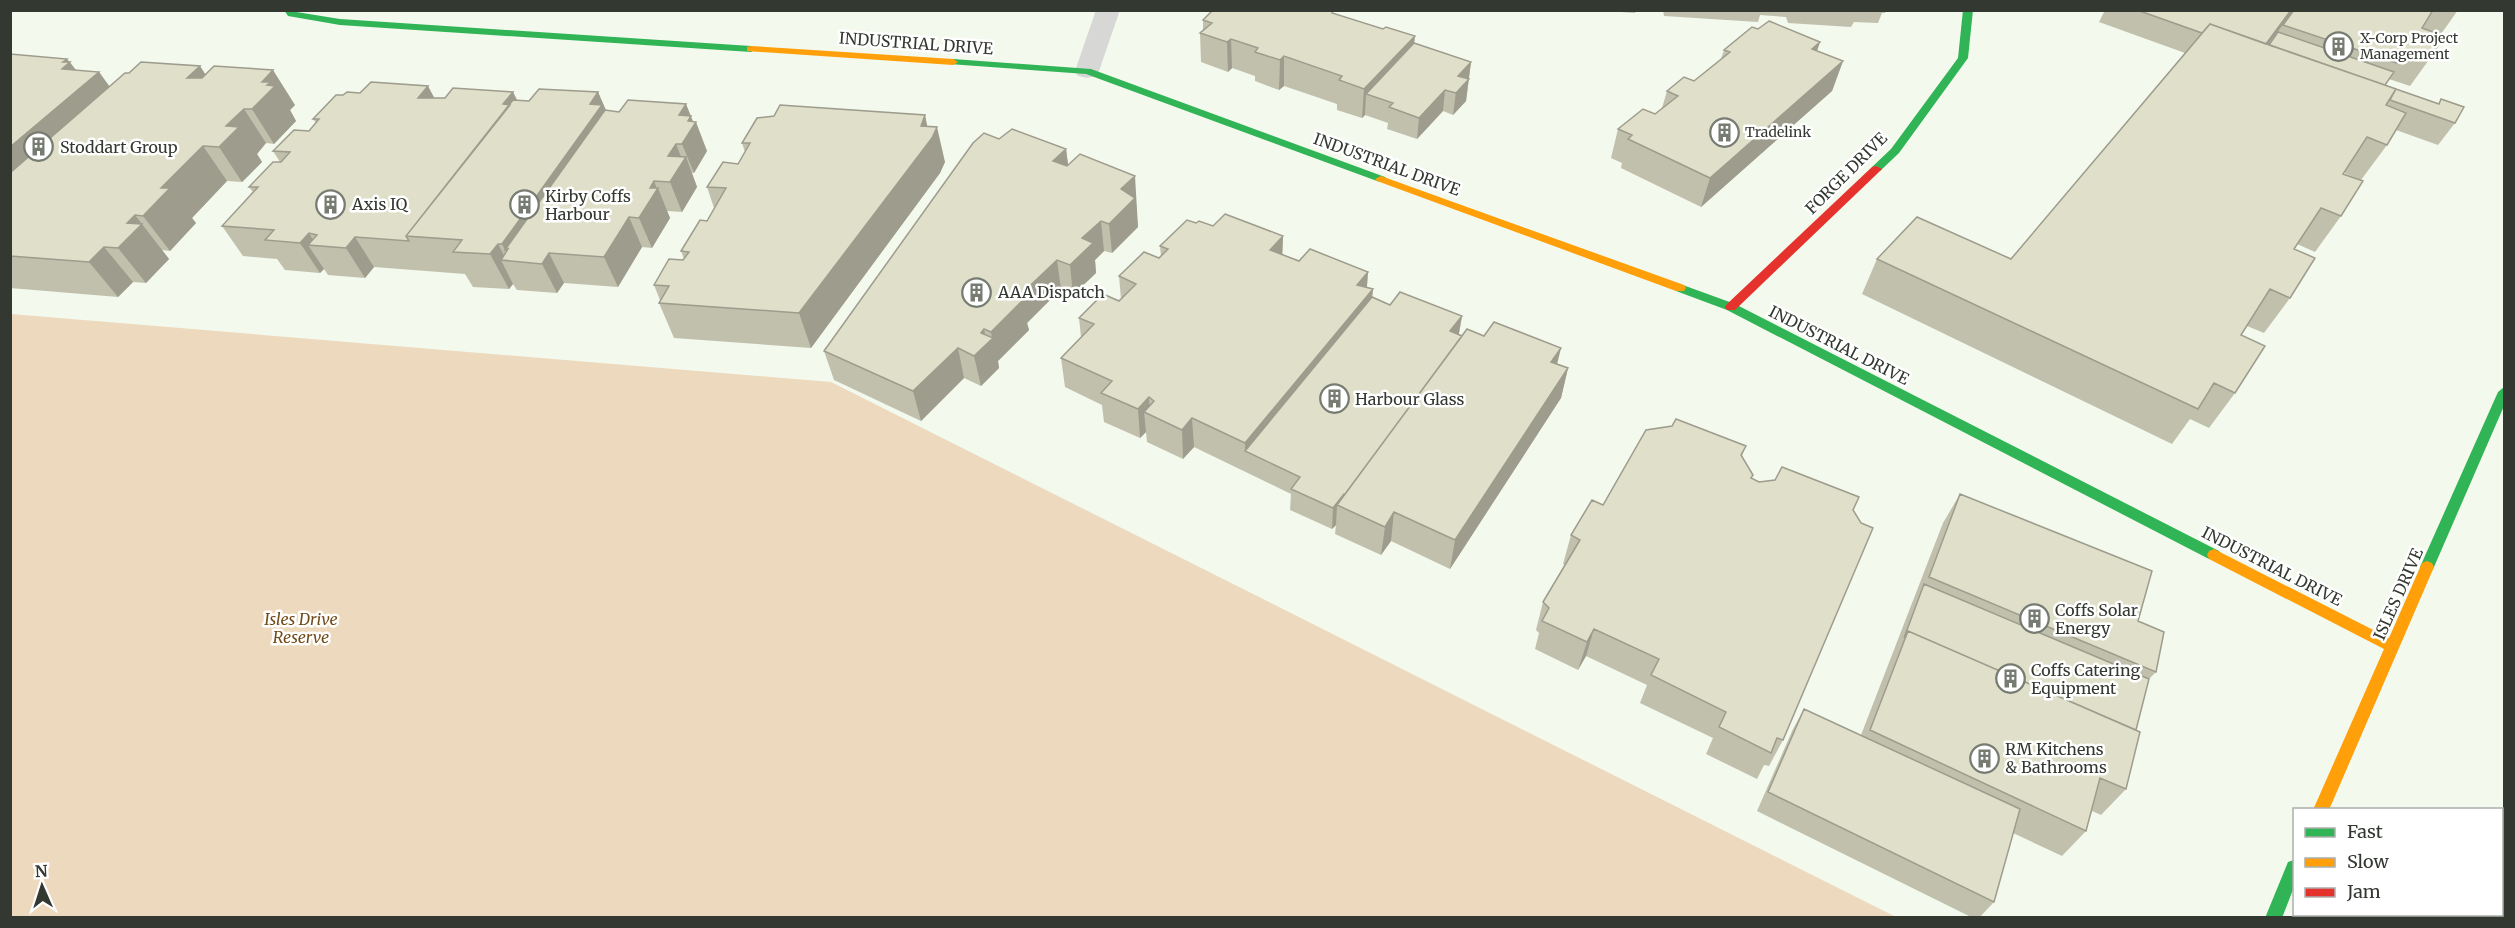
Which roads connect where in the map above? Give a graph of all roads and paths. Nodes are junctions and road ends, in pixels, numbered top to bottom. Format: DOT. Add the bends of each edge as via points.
graph roads {
  1 [pos="288,10"];
  2 [pos="1108,10"];
  3 [pos="1968,10"];
  4 [pos="1087,71"];
  5 [pos="1731,307"];
  6 [pos="2505,392"];
  7 [pos="2393,647"];
  8 [pos="2321,808"];
  9 [pos="2293,873"];
  10 [pos="2273,918"];
  1 -- 4 [label="street, INDUSTRIAL DRIVE" via="291,14 340,22"];
  2 -- 4 [label="street"];
  3 -- 5 [label="street, FORGE DRIVE" via="1963,58 1895,151"];
  4 -- 5 [label="street, INDUSTRIAL DRIVE"];
  5 -- 7 [label="street, INDUSTRIAL DRIVE"];
  6 -- 7 [label="street, ISLES DRIVE"];
  7 -- 8 [label="street, ISLES DRIVE"];
  9 -- 10 [label="street"];
}
